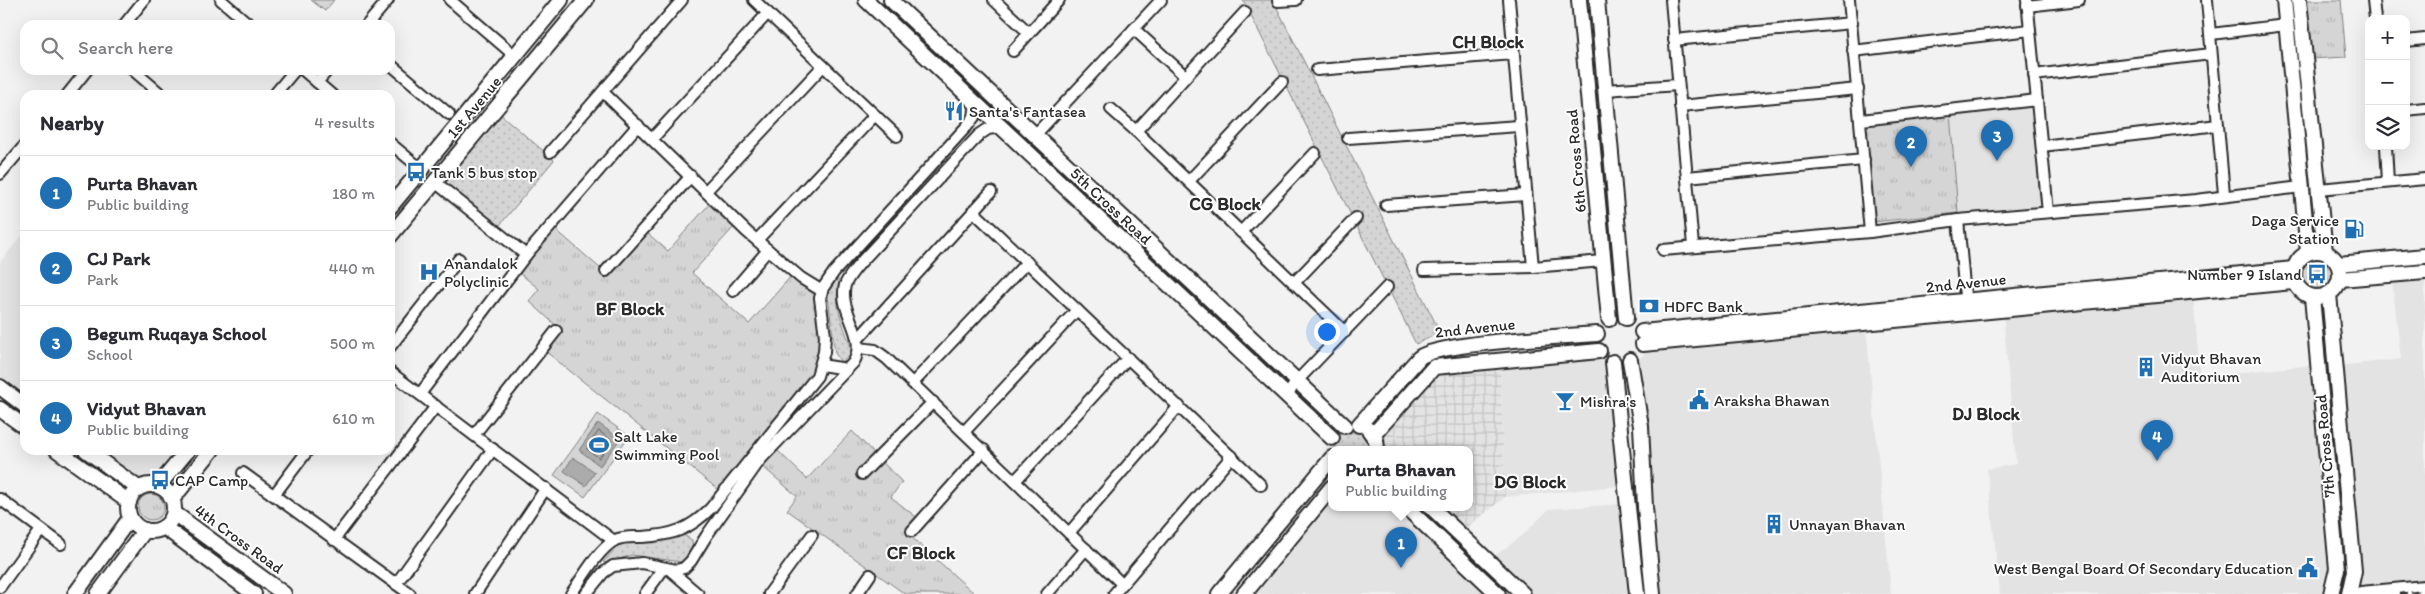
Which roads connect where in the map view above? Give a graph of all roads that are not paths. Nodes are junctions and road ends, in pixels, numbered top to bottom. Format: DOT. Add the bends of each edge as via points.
graph roads {
  1 [pos="144,0"];
  2 [pos="221,0"];
  3 [pos="388,0"];
  4 [pos="450,0"];
  5 [pos="562,0"];
  6 [pos="586,0"];
  7 [pos="682,0"];
  8 [pos="754,0"];
  9 [pos="866,0"];
  10 [pos="891,0"];
  11 [pos="994,0"];
  12 [pos="1059,0"];
  13 [pos="1296,0"];
  14 [pos="1509,0"];
  15 [pos="1579,0"];
  16 [pos="1597,0"];
  17 [pos="1671,0"];
  18 [pos="1849,0"];
  19 [pos="2079,0"];
  20 [pos="2207,0"];
  21 [pos="2284,0"];
  22 [pos="2299,0"];
  23 [pos="2373,0"];
  24 [pos="1157,2"];
  25 [pos="1278,2"];
  26 [pos="2027,3"];
  27 [pos="1245,12"];
  28 [pos="768,13"];
  29 [pos="2375,15"];
  30 [pos="128,20"];
  31 [pos="244,20"];
  32 [pos="371,20"];
  33 [pos="1852,23"];
  34 [pos="2286,25"];
  35 [pos="1134,29"];
  36 [pos="2030,30"];
  37 [pos="1029,33"];
  38 [pos="2211,34"];
  39 [pos="2425,39"];
  40 [pos="1674,40"];
  41 [pos="2410,40"];
  42 [pos="1601,48"];
  43 [pos="1584,50"];
  44 [pos="1013,51"];
  45 [pos="1853,51"];
  46 [pos="1514,54"];
  47 [pos="2211,54"];
  48 [pos="515,56"];
  49 [pos="824,66"];
  50 [pos="395,68"];
  51 [pos="1317,70"];
  52 [pos="2034,74"];
  53 [pos="83,75"];
  54 [pos="139,75"];
  55 [pos="291,75"];
  56 [pos="309,75"];
  57 [pos="323,75"];
  58 [pos="1185,76"];
  59 [pos="317,82"];
  60 [pos="1282,82"];
  61 [pos="1678,85"];
  62 [pos="1858,89"];
  63 [pos="71,90"];
  64 [pos="156,90"];
  65 [pos="278,90"];
  66 [pos="326,90"];
  67 [pos="1605,90"];
  68 [pos="603,92"];
  69 [pos="2037,100"];
  70 [pos="976,103"];
  71 [pos="1680,106"];
  72 [pos="2425,108"];
  73 [pos="1111,109"];
  74 [pos="2410,110"];
  75 [pos="449,114"];
  76 [pos="875,115"];
  77 [pos="1861,120"];
  78 [pos="638,125"];
  79 [pos="2218,125"];
  80 [pos="1519,126"];
  81 [pos="1001,127"];
  82 [pos="1136,130"];
  83 [pos="1035,135"];
  84 [pos="897,136"];
  85 [pos="1608,137"];
  86 [pos="1348,138"];
  87 [pos="652,139"];
  88 [pos="1591,139"];
  89 [pos="2042,146"];
  90 [pos="395,147"];
  91 [pos="2386,150"];
  92 [pos="20,151"];
  93 [pos="550,152"];
  94 [pos="1315,153"];
  95 [pos="1864,160"];
  96 [pos="421,169"];
  97 [pos="0,174"];
  98 [pos="691,176"];
  99 [pos="1686,177"];
  100 [pos="2425,179"];
  101 [pos="1189,181"];
  102 [pos="435,182"];
  103 [pos="2388,182"];
  104 [pos="2301,187"];
  105 [pos="1091,188"];
  106 [pos="2319,189"];
  107 [pos="706,191"];
  108 [pos="908,191"];
  109 [pos="991,192"];
  110 [pos="2224,194"];
  111 [pos="1526,195"];
  112 [pos="918,200"];
  113 [pos="1079,200"];
  114 [pos="395,201"];
  115 [pos="1386,205"];
  116 [pos="973,211"];
  117 [pos="2048,212"];
  118 [pos="1356,218"];
  119 [pos="1958,220"];
  120 [pos="395,225"];
  121 [pos="1241,232"];
  122 [pos="1870,232"];
  123 [pos="757,240"];
  124 [pos="1693,246"];
  125 [pos="768,250"];
  126 [pos="1664,250"];
  127 [pos="2308,252"];
  128 [pos="2325,252"];
  129 [pos="526,255"];
  130 [pos="2425,256"];
  131 [pos="459,259"];
  132 [pos="1604,261"];
  133 [pos="1027,262"];
  134 [pos="2338,264"];
  135 [pos="1532,267"];
  136 [pos="1424,270"];
  137 [pos="606,271"];
  138 [pos="834,272"];
  139 [pos="2425,272"];
  140 [pos="2294,275"];
  141 [pos="848,279"];
  142 [pos="2340,279"];
  143 [pos="1294,283"];
  144 [pos="1387,288"];
  145 [pos="733,291"];
  146 [pos="822,291"];
  147 [pos="2329,294"];
  148 [pos="2312,297"];
  149 [pos="1966,307"];
  150 [pos="1078,310"];
  151 [pos="1626,318"];
  152 [pos="1609,319"];
  153 [pos="556,331"];
  154 [pos="1345,332"];
  155 [pos="1597,334"];
  156 [pos="1642,338"];
  157 [pos="395,341"];
  158 [pos="859,344"];
  159 [pos="1599,351"];
  160 [pos="1128,358"];
  161 [pos="1630,360"];
  162 [pos="1613,362"];
  163 [pos="821,365"];
  164 [pos="847,369"];
  165 [pos="395,376"];
  166 [pos="1297,381"];
  167 [pos="913,383"];
  168 [pos="0,387"];
  169 [pos="420,394"];
  170 [pos="1287,395"];
  171 [pos="20,402"];
  172 [pos="933,402"];
  173 [pos="436,406"];
  174 [pos="1179,406"];
  175 [pos="0,409"];
  176 [pos="20,423"];
  177 [pos="1360,425"];
  178 [pos="1345,426"];
  179 [pos="964,432"];
  180 [pos="474,435"];
  181 [pos="1373,435"];
  182 [pos="1332,438"];
  183 [pos="1330,446"];
  184 [pos="1376,446"];
  185 [pos="493,449"];
  186 [pos="984,450"];
  187 [pos="64,455"];
  188 [pos="93,455"];
  189 [pos="184,455"];
  190 [pos="208,455"];
  191 [pos="304,455"];
  192 [pos="1232,456"];
  193 [pos="1328,463"];
  194 [pos="243,472"];
  195 [pos="862,474"];
  196 [pos="1015,481"];
  197 [pos="159,485"];
  198 [pos="1262,485"];
  199 [pos="138,488"];
  200 [pos="546,488"];
  201 [pos="1328,492"];
  202 [pos="274,495"];
  203 [pos="173,498"];
  204 [pos="0,499"];
  205 [pos="129,502"];
  206 [pos="1645,507"];
  207 [pos="1628,509"];
  208 [pos="1410,511"];
  209 [pos="1435,511"];
  210 [pos="174,513"];
  211 [pos="130,518"];
  212 [pos="695,524"];
  213 [pos="164,527"];
  214 [pos="41,530"];
  215 [pos="145,530"];
  216 [pos="912,531"];
  217 [pos="1069,533"];
  218 [pos="707,535"];
  219 [pos="812,535"];
  220 [pos="334,540"];
  221 [pos="614,541"];
  222 [pos="61,544"];
  223 [pos="1086,549"];
  224 [pos="594,562"];
  225 [pos="667,569"];
  226 [pos="255,573"];
  227 [pos="603,573"];
  228 [pos="870,576"];
  229 [pos="1121,583"];
  230 [pos="396,584"];
  231 [pos="0,587"];
  232 [pos="2425,588"];
  233 [pos="248,589"];
  234 [pos="75,594"];
  235 [pos="98,594"];
  236 [pos="284,594"];
  237 [pos="410,594"];
  238 [pos="475,594"];
  239 [pos="571,594"];
  240 [pos="586,594"];
  241 [pos="645,594"];
  242 [pos="698,594"];
  243 [pos="769,594"];
  244 [pos="856,594"];
  245 [pos="1046,594"];
  246 [pos="1114,594"];
  247 [pos="1219,594"];
  248 [pos="1244,594"];
  249 [pos="1498,594"];
  250 [pos="1523,594"];
  251 [pos="1637,594"];
  252 [pos="1654,594"];
  253 [pos="2331,594"];
  254 [pos="2349,594"];
  255 [pos="2361,594"];
  1 -- 30 [label="street"];
  2 -- 31 [label="street"];
  3 -- 32 [label="street"];
  4 -- 48 [label="street"];
  5 -- 48 [label="street"];
  6 -- 102 [label="street, 1st Avenue"];
  7 -- 68 [label="street"];
  8 -- 28 [label="street"];
  9 -- 70 [label="street, 5th Cross Road"];
  10 -- 83 [label="street, 5th Cross Road"];
  11 -- 37 [label="street"];
  12 -- 37 [label="street"];
  13 -- 25 [label="street"];
  14 -- 46 [label="street"];
  15 -- 43 [label="street, 6th Cross Road"];
  16 -- 42 [label="street, 6th Cross Road"];
  17 -- 40 [label="street"];
  18 -- 33 [label="street"];
  19 -- 26 [label="street"];
  20 -- 38 [label="street"];
  21 -- 34 [label="street"];
  22 -- 106 [label="street"];
  23 -- 29 [label="street"];
  24 -- 35 [label="street"];
  26 -- 36 [label="street"];
  27 -- 58 [label="street"];
  28 -- 49 [label="street"];
  28 -- 87 [label="street"];
  33 -- 40 [label="street"];
  33 -- 45 [label="street"];
  34 -- 38 [label="street"];
  34 -- 104 [label="street"];
  35 -- 58 [label="street"];
  35 -- 83 [label="street"];
  36 -- 45 [label="street"];
  36 -- 52 [label="street"];
  37 -- 44 [label="street"];
  38 -- 47 [label="street"];
  39 -- 41 [label="street"];
  40 -- 61 [label="street"];
  42 -- 43 [label="street"];
  42 -- 67 [label="street, 6th Cross Road"];
  43 -- 88 [label="street, 6th Cross Road"];
  45 -- 62 [label="street"];
  46 -- 51 [label="street"];
  46 -- 80 [label="street"];
  47 -- 52 [label="street"];
  47 -- 79 [label="street"];
  48 -- 96 [label="street"];
  49 -- 76 [label="street"];
  49 -- 107 [label="street"];
  50 -- 75 [label="street"];
  52 -- 69 [label="street"];
  53 -- 63 [label="street"];
  54 -- 64 [label="street"];
  55 -- 65 [label="street"];
  56 -- 59 [label="street"];
  57 -- 59 [label="street"];
  58 -- 82 [label="street"];
  59 -- 66 [label="street"];
  60 -- 101 [label="street"];
  61 -- 67 [label="street"];
  61 -- 71 [label="street"];
  62 -- 71 [label="street"];
  62 -- 77 [label="street"];
  67 -- 85 [label="street, 6th Cross Road"];
  68 -- 78 [label="street"];
  68 -- 93 [label="street"];
  69 -- 77 [label="street"];
  69 -- 89 [label="street"];
  70 -- 81 [label="street, 5th Cross Road"];
  70 -- 108 [label="street" via="974,117 968,125"];
  71 -- 99 [label="street"];
  72 -- 74 [label="street"];
  73 -- 82 [label="street"];
  76 -- 84 [label="street"];
  76 -- 123 [label="street"];
  77 -- 95 [label="street"];
  78 -- 87 [label="street"];
  78 -- 129 [label="street"];
  79 -- 89 [label="street"];
  79 -- 110 [label="street"];
  80 -- 86 [label="street"];
  80 -- 111 [label="street"];
  81 -- 112 [label="street" via="988,129 979,135"];
  81 -- 113 [label="street, 5th Cross Road"];
  82 -- 101 [label="street"];
  83 -- 105 [label="street, 5th Cross Road"];
  85 -- 88 [label="street"];
  85 -- 151 [label="street, 6th Cross Road"];
  87 -- 98 [label="street"];
  88 -- 132 [label="street, 6th Cross Road"];
  89 -- 117 [label="street"];
  90 -- 96 [label="street"];
  91 -- 103 [label="street"];
  92 -- 97 [label="street"];
  94 -- 121 [label="street"];
  95 -- 99 [label="street"];
  95 -- 122 [label="street"];
  96 -- 114 [label="street"];
  98 -- 107 [label="street"];
  98 -- 137 [label="street"];
  99 -- 124 [label="street"];
  100 -- 103 [label="street"];
  101 -- 121 [label="street"];
  102 -- 120 [label="street, 1st Avenue"];
  102 -- 129 [label="street"];
  103 -- 106 [label="street"];
  104 -- 110 [label="street"];
  104 -- 127 [label="street"];
  105 -- 113 [label="street"];
  105 -- 166 [label="street, 5th Cross Road"];
  106 -- 128 [label="street"];
  107 -- 123 [label="street"];
  108 -- 112 [label="street"];
  108 -- 138 [label="street"];
  109 -- 116 [label="street"];
  110 -- 117 [label="street" via="2196,200"];
  111 -- 115 [label="street"];
  111 -- 135 [label="street"];
  112 -- 141 [label="street"];
  113 -- 170 [label="street, 5th Cross Road"];
  116 -- 133 [label="street"];
  116 -- 158 [label="street"];
  117 -- 119 [label="street"];
  118 -- 143 [label="street"];
  119 -- 122 [label="street"];
  119 -- 149 [label="street"];
  121 -- 143 [label="street"];
  122 -- 124 [label="street"];
  123 -- 125 [label="street"];
  124 -- 126 [label="street"];
  125 -- 145 [label="street"];
  125 -- 146 [label="street"];
  127 -- 128 [label="street"];
  127 -- 140 [label="street" via="2298,261"];
  128 -- 134 [label="street"];
  129 -- 169 [label="street"];
  130 -- 134 [label="street"];
  131 -- 157 [label="street"];
  132 -- 135 [label="street"];
  132 -- 152 [label="street, 6th Cross Road"];
  133 -- 150 [label="street"];
  133 -- 167 [label="street"];
  134 -- 142 [label="street"];
  135 -- 136 [label="street"];
  138 -- 141 [label="street"];
  138 -- 146 [label="street"];
  139 -- 142 [label="street"];
  140 -- 148 [label="street" via="2300,290"];
  140 -- 149 [label="street, 2nd Avenue"];
  141 -- 158 [label="street" via="845,298"];
  142 -- 147 [label="street"];
  143 -- 154 [label="street"];
  144 -- 154 [label="street"];
  146 -- 163 [label="street" via="825,336"];
  147 -- 148 [label="street"];
  147 -- 254 [label="street, 7th Cross Road" via="2354,571"];
  148 -- 253 [label="street, 7th Cross Road" via="2337,570"];
  149 -- 156 [label="street, 2nd Avenue"];
  150 -- 160 [label="street"];
  150 -- 179 [label="street"];
  151 -- 152 [label="street"];
  151 -- 156 [label="street" via="1637,324"];
  152 -- 155 [label="street"];
  153 -- 180 [label="street"];
  154 -- 166 [label="street"];
  155 -- 159 [label="street"];
  155 -- 177 [label="street, 2nd Avenue" via="1426,352"];
  156 -- 161 [label="street" via="1640,352"];
  158 -- 164 [label="street" via="854,362"];
  158 -- 167 [label="street" via="875,350"];
  159 -- 162 [label="street"];
  159 -- 181 [label="street, 2nd Avenue" via="1434,367"];
  160 -- 174 [label="street"];
  160 -- 196 [label="street"];
  161 -- 162 [label="street"];
  161 -- 206 [label="street" via="1641,426"];
  162 -- 207 [label="street"];
  163 -- 164 [label="street"];
  163 -- 212 [label="street" via="812,385"];
  164 -- 218 [label="street" via="760,460"];
  165 -- 169 [label="street"];
  166 -- 170 [label="street"];
  166 -- 178 [label="street, 5th Cross Road"];
  167 -- 172 [label="street"];
  168 -- 171 [label="street"];
  169 -- 173 [label="street"];
  170 -- 182 [label="street, 5th Cross Road"];
  172 -- 179 [label="street"];
  172 -- 195 [label="street"];
  173 -- 180 [label="street"];
  173 -- 220 [label="street"];
  174 -- 192 [label="street"];
  174 -- 217 [label="street"];
  175 -- 176 [label="street"];
  177 -- 178 [label="street"];
  177 -- 181 [label="street"];
  178 -- 182 [label="street"];
  179 -- 186 [label="street"];
  180 -- 185 [label="street"];
  181 -- 184 [label="street"];
  182 -- 183 [label="street"];
  185 -- 200 [label="street"];
  185 -- 230 [label="street"];
  186 -- 196 [label="street"];
  186 -- 216 [label="street"];
  187 -- 205 [label="street"];
  188 -- 199 [label="street"];
  189 -- 197 [label="street"];
  190 -- 203 [label="street"];
  191 -- 202 [label="street"];
  192 -- 198 [label="street"];
  192 -- 229 [label="street"];
  193 -- 247 [label="street"];
  194 -- 202 [label="street"];
  196 -- 217 [label="street"];
  197 -- 199 [label="street"];
  197 -- 203 [label="street"];
  199 -- 205 [label="street"];
  200 -- 221 [label="street"];
  200 -- 238 [label="street"];
  201 -- 248 [label="street"];
  202 -- 220 [label="street"];
  203 -- 210 [label="street"];
  204 -- 214 [label="street"];
  205 -- 211 [label="street"];
  206 -- 207 [label="street"];
  206 -- 252 [label="street"];
  207 -- 251 [label="street"];
  208 -- 249 [label="street"];
  209 -- 250 [label="street"];
  210 -- 213 [label="street"];
  210 -- 226 [label="street, 4th Cross Road"];
  211 -- 215 [label="street"];
  211 -- 234 [label="street"];
  212 -- 218 [label="street"];
  212 -- 221 [label="street" via="661,536 623,537"];
  213 -- 215 [label="street"];
  213 -- 233 [label="street"];
  214 -- 222 [label="street"];
  214 -- 231 [label="street"];
  215 -- 235 [label="street"];
  217 -- 223 [label="street"];
  218 -- 225 [label="street" via="684,568"];
  219 -- 243 [label="street"];
  220 -- 230 [label="street"];
  221 -- 224 [label="street"];
  223 -- 229 [label="street"];
  223 -- 245 [label="street"];
  224 -- 227 [label="street"];
  224 -- 239 [label="street"];
  225 -- 227 [label="street" via="642,563 623,564 612,566"];
  225 -- 241 [label="street"];
  225 -- 242 [label="street"];
  226 -- 233 [label="street" via="259,587"];
  226 -- 233 [label="street" via="246,569 240,573"];
  226 -- 236 [label="street, 4th Cross Road"];
  227 -- 240 [label="street"];
  228 -- 244 [label="street"];
  229 -- 246 [label="street"];
  230 -- 237 [label="street"];
  232 -- 255 [label="street"];
}
